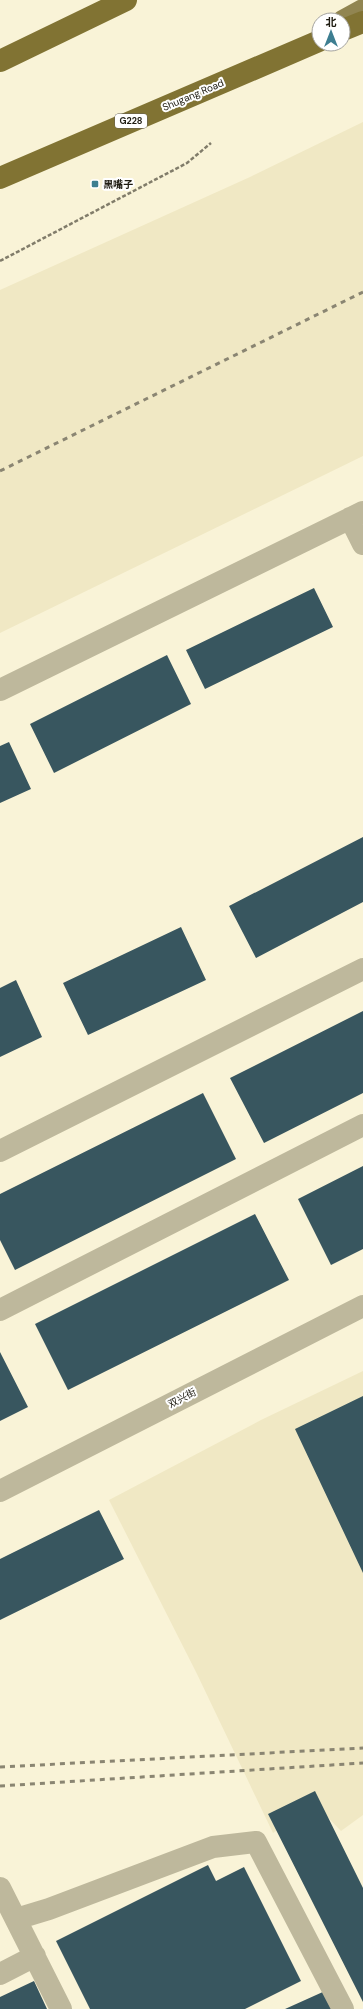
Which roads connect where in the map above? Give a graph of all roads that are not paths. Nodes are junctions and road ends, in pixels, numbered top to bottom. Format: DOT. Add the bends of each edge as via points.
graph roads {
  1 [pos="126,0"];
  2 [pos="363,10"];
  3 [pos="351,16"];
  4 [pos="363,22"];
  5 [pos="351,27"];
  6 [pos="311,38"];
  7 [pos="311,44"];
  8 [pos="0,61"];
  9 [pos="262,65"];
  10 [pos="0,178"];
  11 [pos="357,515"];
  12 [pos="363,544"];
  13 [pos="0,690"];
  14 [pos="363,969"];
  15 [pos="363,1125"];
  16 [pos="0,1151"];
  17 [pos="363,1306"];
  18 [pos="0,1310"];
  19 [pos="0,1491"];
  20 [pos="0,1888"];
  21 [pos="16,1919"];
  22 [pos="35,1956"];
  23 [pos="0,1974"];
  24 [pos="61,2009"];
  25 [pos="343,2009"];
  1 -- 8 [label="highway"];
  2 -- 3 [label="main road"];
  4 -- 5 [label="highway"];
  6 -- 9 [label="main road"];
  7 -- 9 [label="highway, Shugang Road / G228"];
  9 -- 10 [label="highway, Shugang Road / G228"];
  11 -- 12 [label="street"];
  11 -- 13 [label="street"];
  14 -- 16 [label="street"];
  15 -- 18 [label="street"];
  17 -- 19 [label="street, 双兴街"];
  20 -- 21 [label="street"];
  21 -- 22 [label="street"];
  21 -- 25 [label="street" via="214,1847 256,1842"];
  22 -- 23 [label="street"];
  22 -- 24 [label="street"];
}
